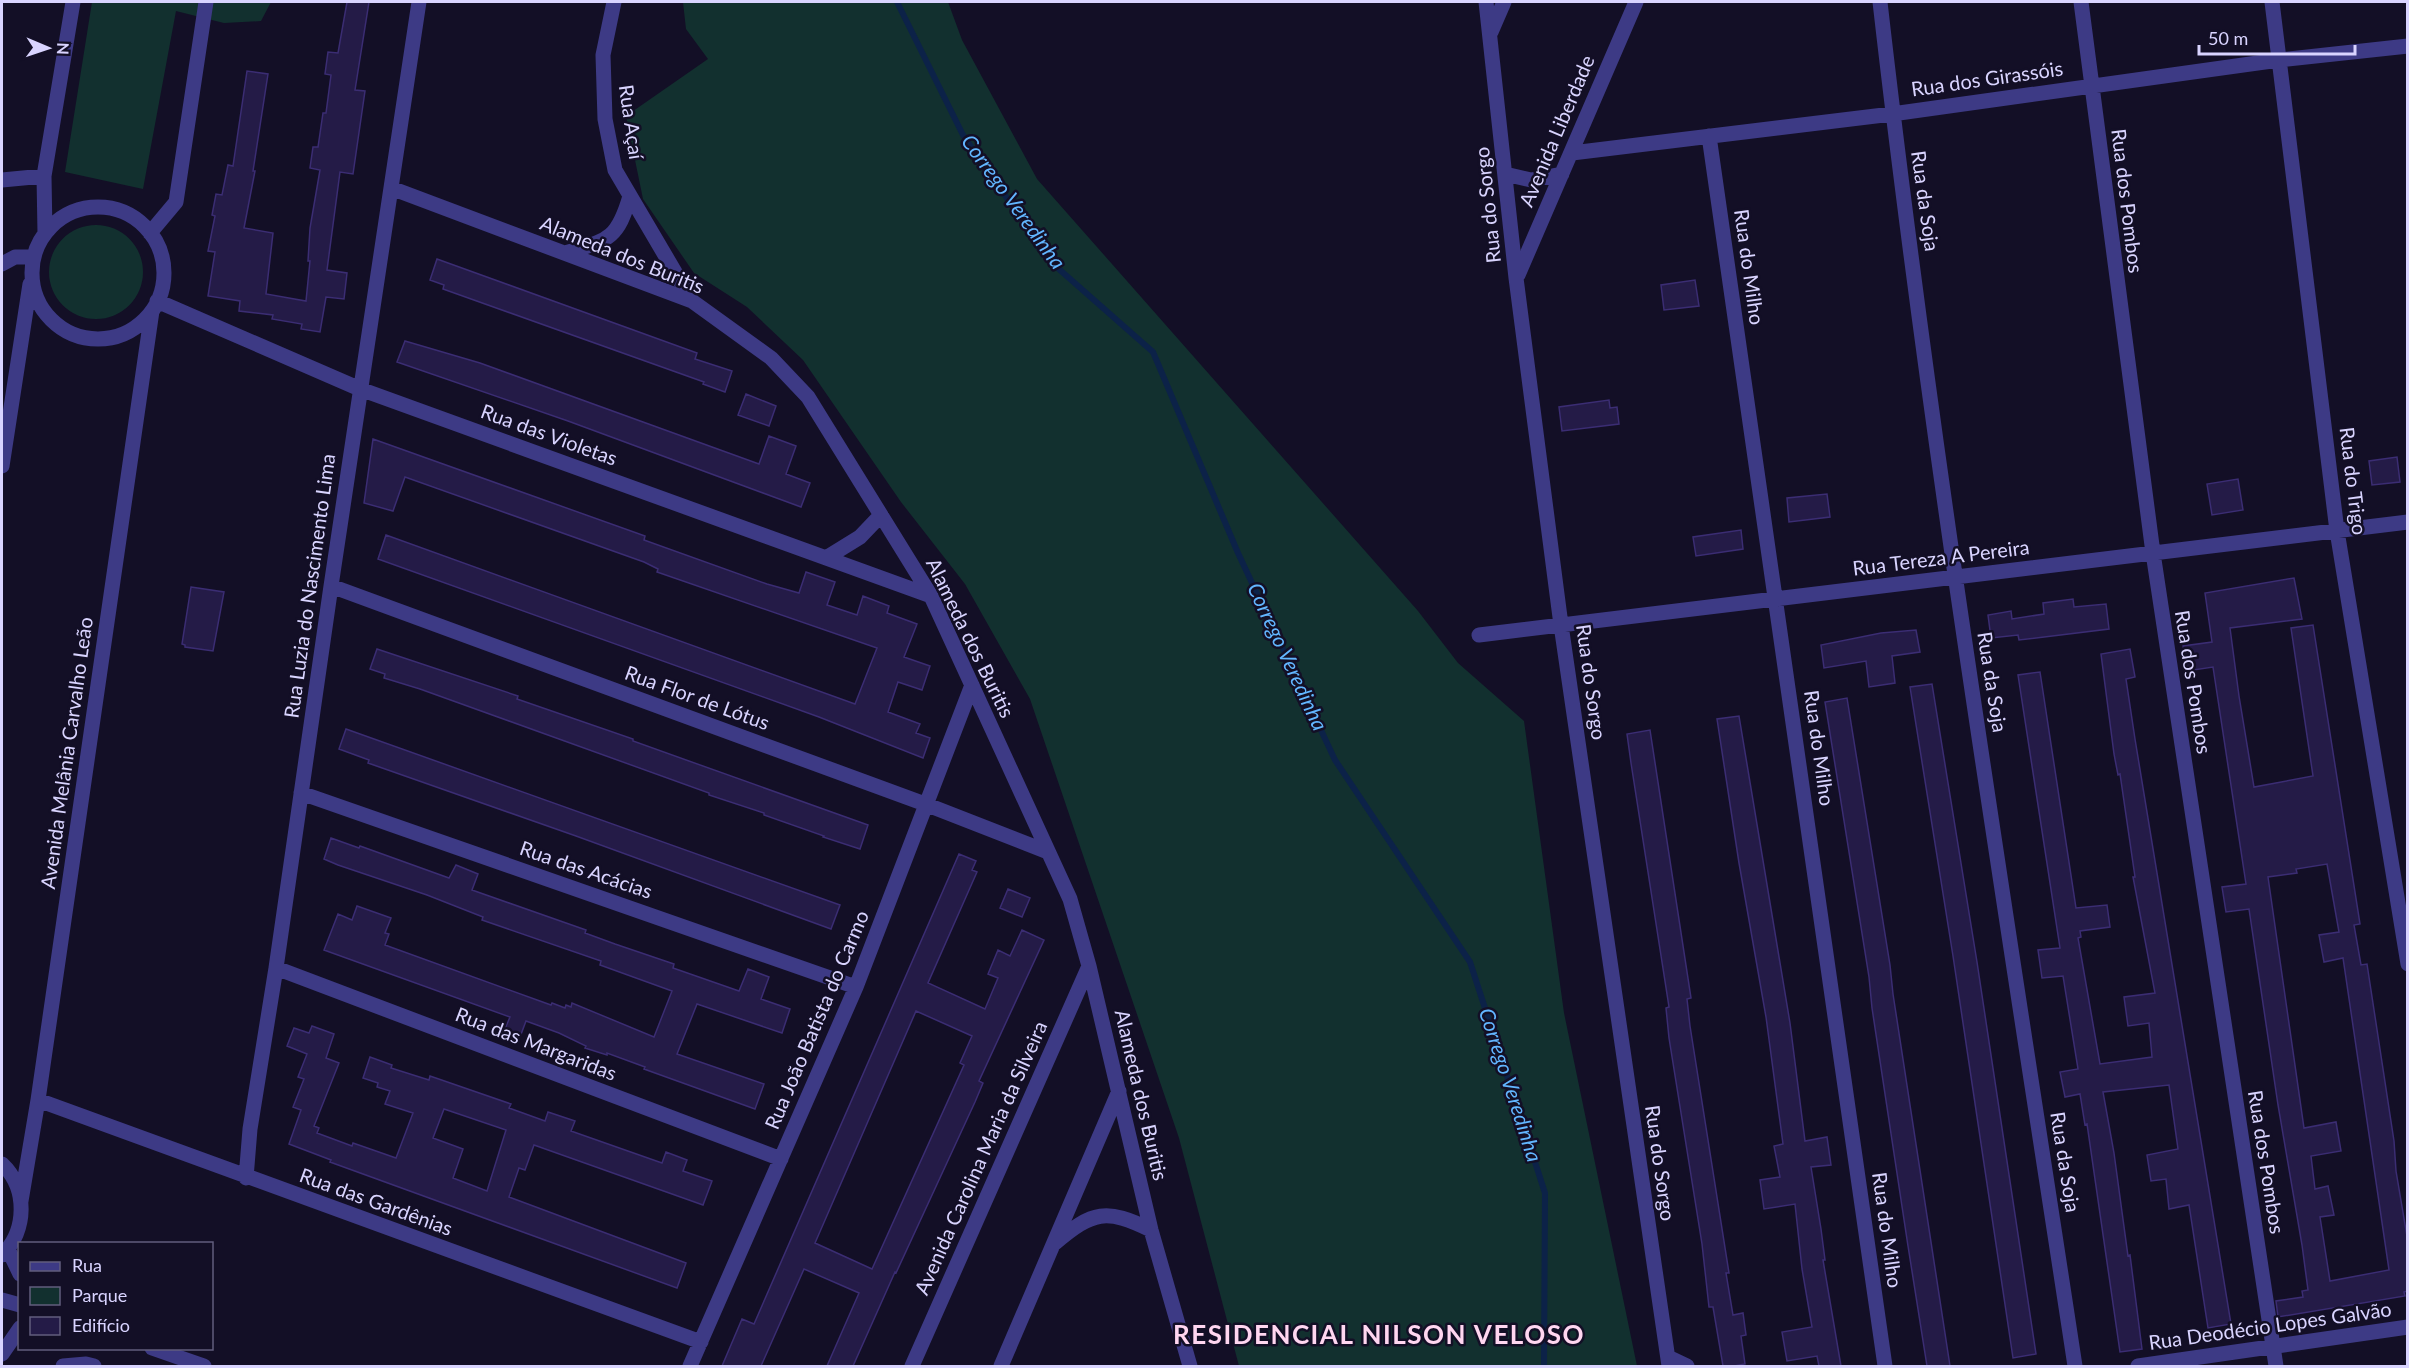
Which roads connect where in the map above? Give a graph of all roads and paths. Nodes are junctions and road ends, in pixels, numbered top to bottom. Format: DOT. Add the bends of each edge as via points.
graph roads {
  1 [pos="73,2"];
  2 [pos="206,2"];
  3 [pos="419,2"];
  4 [pos="614,2"];
  5 [pos="1486,2"];
  6 [pos="1504,2"];
  7 [pos="1636,2"];
  8 [pos="1880,2"];
  9 [pos="2081,2"];
  10 [pos="2272,2"];
  11 [pos="1490,34"];
  12 [pos="2408,46"];
  13 [pos="2279,60"];
  14 [pos="2091,85"];
  15 [pos="1893,114"];
  16 [pos="1709,136"];
  17 [pos="1572,153"];
  18 [pos="1505,174"];
  19 [pos="1562,174"];
  20 [pos="44,176"];
  21 [pos="2,180"];
  22 [pos="391,188"];
  23 [pos="630,196"];
  24 [pos="150,233"];
  25 [pos="45,234"];
  26 [pos="565,254"];
  27 [pos="34,257"];
  28 [pos="2,264"];
  29 [pos="32,275"];
  30 [pos="1516,278"];
  31 [pos="692,301"];
  32 [pos="154,306"];
  33 [pos="360,389"];
  34 [pos="2,466"];
  35 [pos="881,515"];
  36 [pos="2408,522"];
  37 [pos="2337,531"];
  38 [pos="2153,553"];
  39 [pos="826,558"];
  40 [pos="1954,577"];
  41 [pos="331,585"];
  42 [pos="931,596"];
  43 [pos="1777,599"];
  44 [pos="1561,626"];
  45 [pos="1479,635"];
  46 [pos="972,685"];
  47 [pos="301,793"];
  48 [pos="926,804"];
  49 [pos="1048,852"];
  50 [pos="2408,964"];
  51 [pos="1089,966"];
  52 [pos="276,968"];
  53 [pos="856,987"];
  54 [pos="1119,1091"];
  55 [pos="38,1100"];
  56 [pos="781,1159"];
  57 [pos="2,1164"];
  58 [pos="246,1178"];
  59 [pos="21,1201"];
  60 [pos="1151,1230"];
  61 [pos="1053,1245"];
  62 [pos="5,1252"];
  63 [pos="18,1271"];
  64 [pos="2,1300"];
  65 [pos="18,1304"];
  66 [pos="2408,1327"];
  67 [pos="18,1331"];
  68 [pos="701,1342"];
  69 [pos="2273,1347"];
  70 [pos="158,1350"];
  71 [pos="2,1354"];
  72 [pos="1668,1362"];
  73 [pos="63,1366"];
  74 [pos="94,1366"];
  75 [pos="204,1366"];
  76 [pos="690,1366"];
  77 [pos="912,1366"];
  78 [pos="1001,1366"];
  79 [pos="1190,1366"];
  80 [pos="1687,1366"];
  81 [pos="1885,1366"];
  82 [pos="2075,1366"];
  83 [pos="2138,1366"];
  84 [pos="2276,1366"];
  1 -- 20 [label="street"];
  2 -- 24 [label="street" via="176,202"];
  3 -- 22 [label="street, Rua Luzia do Nascimento Lima"];
  4 -- 23 [label="street, Rua Açaí" via="603,55 605,119 615,170"];
  5 -- 11 [label="street, Rua do Sorgo"];
  6 -- 11 [label="street"];
  7 -- 17 [label="street, Avenida Liberdade"];
  8 -- 15 [label="street, Rua da Soja"];
  9 -- 14 [label="street, Rua dos Pombos"];
  10 -- 13 [label="street, Rua do Trigo"];
  11 -- 18 [label="street, Rua do Sorgo"];
  12 -- 13 [label="street, Rua dos Girassóis"];
  13 -- 14 [label="street, Rua dos Girassóis"];
  13 -- 37 [label="street, Rua do Trigo"];
  14 -- 15 [label="street, Rua dos Girassóis"];
  14 -- 38 [label="street, Rua dos Pombos"];
  15 -- 16 [label="street, Rua dos Girassóis"];
  15 -- 40 [label="street, Rua da Soja"];
  16 -- 17 [label="street, Rua dos Girassóis"];
  16 -- 43 [label="street, Rua do Milho"];
  17 -- 19 [label="street, Avenida Liberdade"];
  18 -- 19 [label="street" via="1531,180"];
  18 -- 30 [label="street, Rua do Sorgo"];
  19 -- 30 [label="street, Avenida Liberdade"];
  20 -- 21 [label="street"];
  20 -- 25 [label="street"];
  22 -- 26 [label="street, Alameda dos Buritis"];
  22 -- 33 [label="street, Rua Luzia do Nascimento Lima"];
  23 -- 26 [label="street" via="623,219 606,240"];
  23 -- 31 [label="street, Rua Açaí"];
  24 -- 25 [label="street" via="117,210 97,207 59,220"];
  24 -- 32 [label="street" via="160,250 164,271"];
  25 -- 27 [label="street"];
  26 -- 31 [label="street, Alameda dos Buritis"];
  27 -- 28 [label="street" via="15,257"];
  27 -- 29 [label="street"];
  29 -- 32 [label="street" via="45,314 60,328 79,337 100,340 120,336 138,326"];
  29 -- 34 [label="street"];
  30 -- 44 [label="street, Rua do Sorgo"];
  31 -- 35 [label="street, Alameda dos Buritis" via="771,358 808,397"];
  32 -- 33 [label="street, Rua das Violetas"];
  32 -- 55 [label="street, Avenida Melânia Carvalho Leão"];
  33 -- 39 [label="street, Rua das Violetas"];
  33 -- 41 [label="street, Rua Luzia do Nascimento Lima"];
  35 -- 39 [label="street" via="860,537"];
  35 -- 42 [label="street, Alameda dos Buritis"];
  36 -- 37 [label="street, Rua Tereza A Pereira"];
  37 -- 38 [label="street, Rua Tereza A Pereira"];
  37 -- 50 [label="street, Rua do Trigo"];
  38 -- 40 [label="street, Rua Tereza A Pereira"];
  38 -- 69 [label="street, Rua dos Pombos"];
  39 -- 42 [label="street, Rua das Violetas"];
  40 -- 43 [label="street, Rua Tereza A Pereira"];
  40 -- 82 [label="street, Rua da Soja"];
  41 -- 47 [label="street, Rua Luzia do Nascimento Lima"];
  41 -- 48 [label="street, Rua Flor de Lótus"];
  42 -- 46 [label="street, Alameda dos Buritis"];
  43 -- 44 [label="street, Rua Tereza A Pereira"];
  43 -- 81 [label="street, Rua do Milho"];
  44 -- 45 [label="street, Rua Tereza A Pereira"];
  44 -- 72 [label="street, Rua do Sorgo"];
  46 -- 48 [label="street, Rua João Batista do Carmo"];
  46 -- 49 [label="street, Alameda dos Buritis"];
  47 -- 52 [label="street, Rua Luzia do Nascimento Lima"];
  47 -- 53 [label="street, Rua das Acácias"];
  48 -- 49 [label="street, Rua Flor de Lótus"];
  48 -- 53 [label="street, Rua João Batista do Carmo"];
  49 -- 51 [label="street, Alameda dos Buritis" via="1070,899"];
  51 -- 54 [label="street, Alameda dos Buritis"];
  51 -- 77 [label="street, Avenida Carolina Maria da Silveira"];
  52 -- 56 [label="street, Rua das Margaridas"];
  52 -- 58 [label="street, Rua Luzia do Nascimento Lima"];
  53 -- 56 [label="street, Rua João Batista do Carmo"];
  54 -- 60 [label="street, Alameda dos Buritis"];
  54 -- 61 [label="street"];
  55 -- 58 [label="street, Rua das Gardênias"];
  55 -- 59 [label="street, Avenida Melânia Carvalho Leão"];
  56 -- 68 [label="street, Rua João Batista do Carmo"];
  57 -- 59 [label="street" via="16,1184"];
  58 -- 68 [label="street, Rua das Gardênias"];
  59 -- 62 [label="street, Avenida Melânia Carvalho Leão" via="17,1234"];
  60 -- 61 [label="street" via="1111,1214 1095,1216"];
  60 -- 79 [label="street, Alameda dos Buritis"];
  61 -- 78 [label="street"];
  62 -- 63 [label="street"];
  64 -- 65 [label="street"];
  66 -- 69 [label="street, Rua Deodécio Lopes Galvão"];
  67 -- 71 [label="street"];
  68 -- 76 [label="street, Rua João Batista do Carmo"];
  69 -- 83 [label="street, Rua Deodécio Lopes Galvão"];
  69 -- 84 [label="street, Rua dos Pombos"];
  70 -- 75 [label="street"];
  72 -- 80 [label="street"];
  73 -- 74 [label="street"];
}
